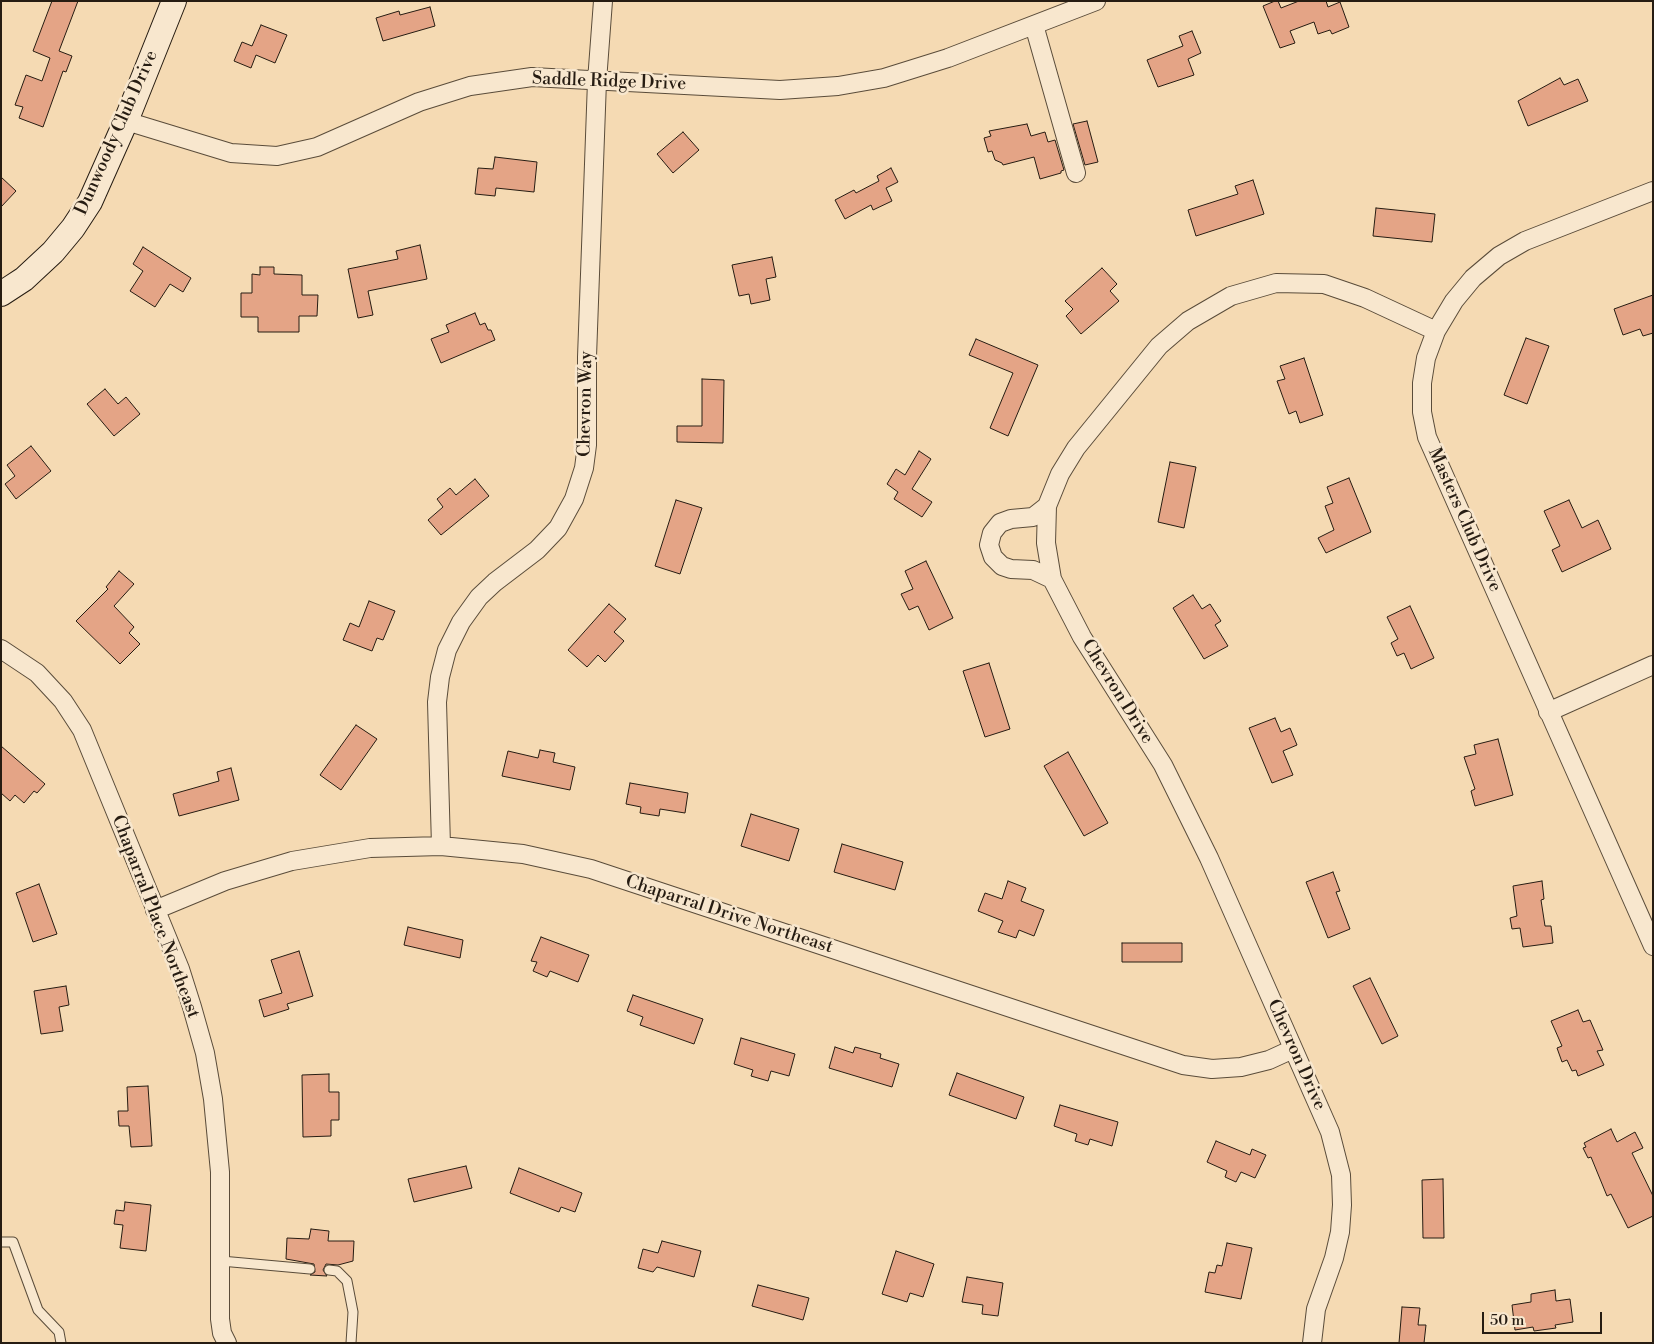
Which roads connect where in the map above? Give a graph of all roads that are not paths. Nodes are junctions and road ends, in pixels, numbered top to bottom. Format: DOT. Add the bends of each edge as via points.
graph roads {
  1 [pos="174,1"];
  2 [pos="604,1"];
  3 [pos="1096,1"];
  4 [pos="1034,25"];
  5 [pos="597,80"];
  6 [pos="126,120"];
  7 [pos="1076,173"];
  8 [pos="1653,191"];
  9 [pos="1,294"];
  10 [pos="1436,331"];
  11 [pos="1047,506"];
  12 [pos="1052,579"];
  13 [pos="1,649"];
  14 [pos="1653,665"];
  15 [pos="1548,712"];
  16 [pos="441,846"];
  17 [pos="155,910"];
  18 [pos="1653,946"];
  19 [pos="1293,1049"];
  20 [pos="1,1242"];
  21 [pos="221,1260"];
  22 [pos="310,1269"];
  23 [pos="329,1270"];
  24 [pos="61,1343"];
  25 [pos="227,1343"];
  26 [pos="351,1343"];
  27 [pos="1312,1343"];
  1 -- 6 [label="street, Dunwoody Club Drive"];
  2 -- 5 [label="street, Chevron Way"];
  3 -- 4 [label="street, Saddle Ridge Drive"];
  4 -- 5 [label="street, Saddle Ridge Drive" via="884,78 838,86 780,90"];
  4 -- 7 [label="street"];
  5 -- 6 [label="street, Saddle Ridge Drive" via="532,78 470,86 418,102 318,147 277,156 231,153"];
  5 -- 16 [label="street, Chevron Way" via="584,468 574,499 558,528 537,550 479,597 447,650 437,702"];
  6 -- 9 [label="street, Dunwoody Club Drive" via="90,202 73,228 54,252 24,279"];
  8 -- 10 [label="street, Masters Club Drive" via="1525,241 1499,256 1473,278"];
  10 -- 11 [label="street, Chevron Drive" via="1365,298 1324,284 1276,283 1231,296 1188,321 1159,346 1076,448 1060,474"];
  10 -- 15 [label="street, Masters Club Drive" via="1426,358 1422,383 1422,412 1427,437"];
  11 -- 12 [label="street, Chevron Drive" via="1046,543"];
  11 -- 12 [label="street" via="1032,517 1000,523 992,533 989,545 993,557 1002,566 1033,570"];
  12 -- 19 [label="street, Chevron Drive" via="1082,637 1164,765"];
  13 -- 17 [label="street, Chaparral Place Northeast" via="37,672 63,701 82,730"];
  14 -- 15 [label="street"];
  15 -- 18 [label="street, Masters Club Drive"];
  16 -- 17 [label="street, Chaparral Drive Northeast" via="370,848 292,861 225,881"];
  16 -- 19 [label="street, Chaparral Drive Northeast" via="523,854 591,869 1182,1065 1212,1069 1241,1067 1269,1060"];
  17 -- 21 [label="street, Chaparral Place Northeast" via="192,1007 208,1071 220,1172"];
  19 -- 27 [label="street, Chevron Drive" via="1330,1132 1341,1175 1340,1232 1316,1309"];
  20 -- 24 [label="lane" via="13,1242 38,1310 60,1332"];
  21 -- 22 [label="lane"];
  21 -- 25 [label="street, Chaparral Place Northeast" via="220,1318"];
  23 -- 26 [label="lane" via="337,1271 347,1281 353,1312"];
}
